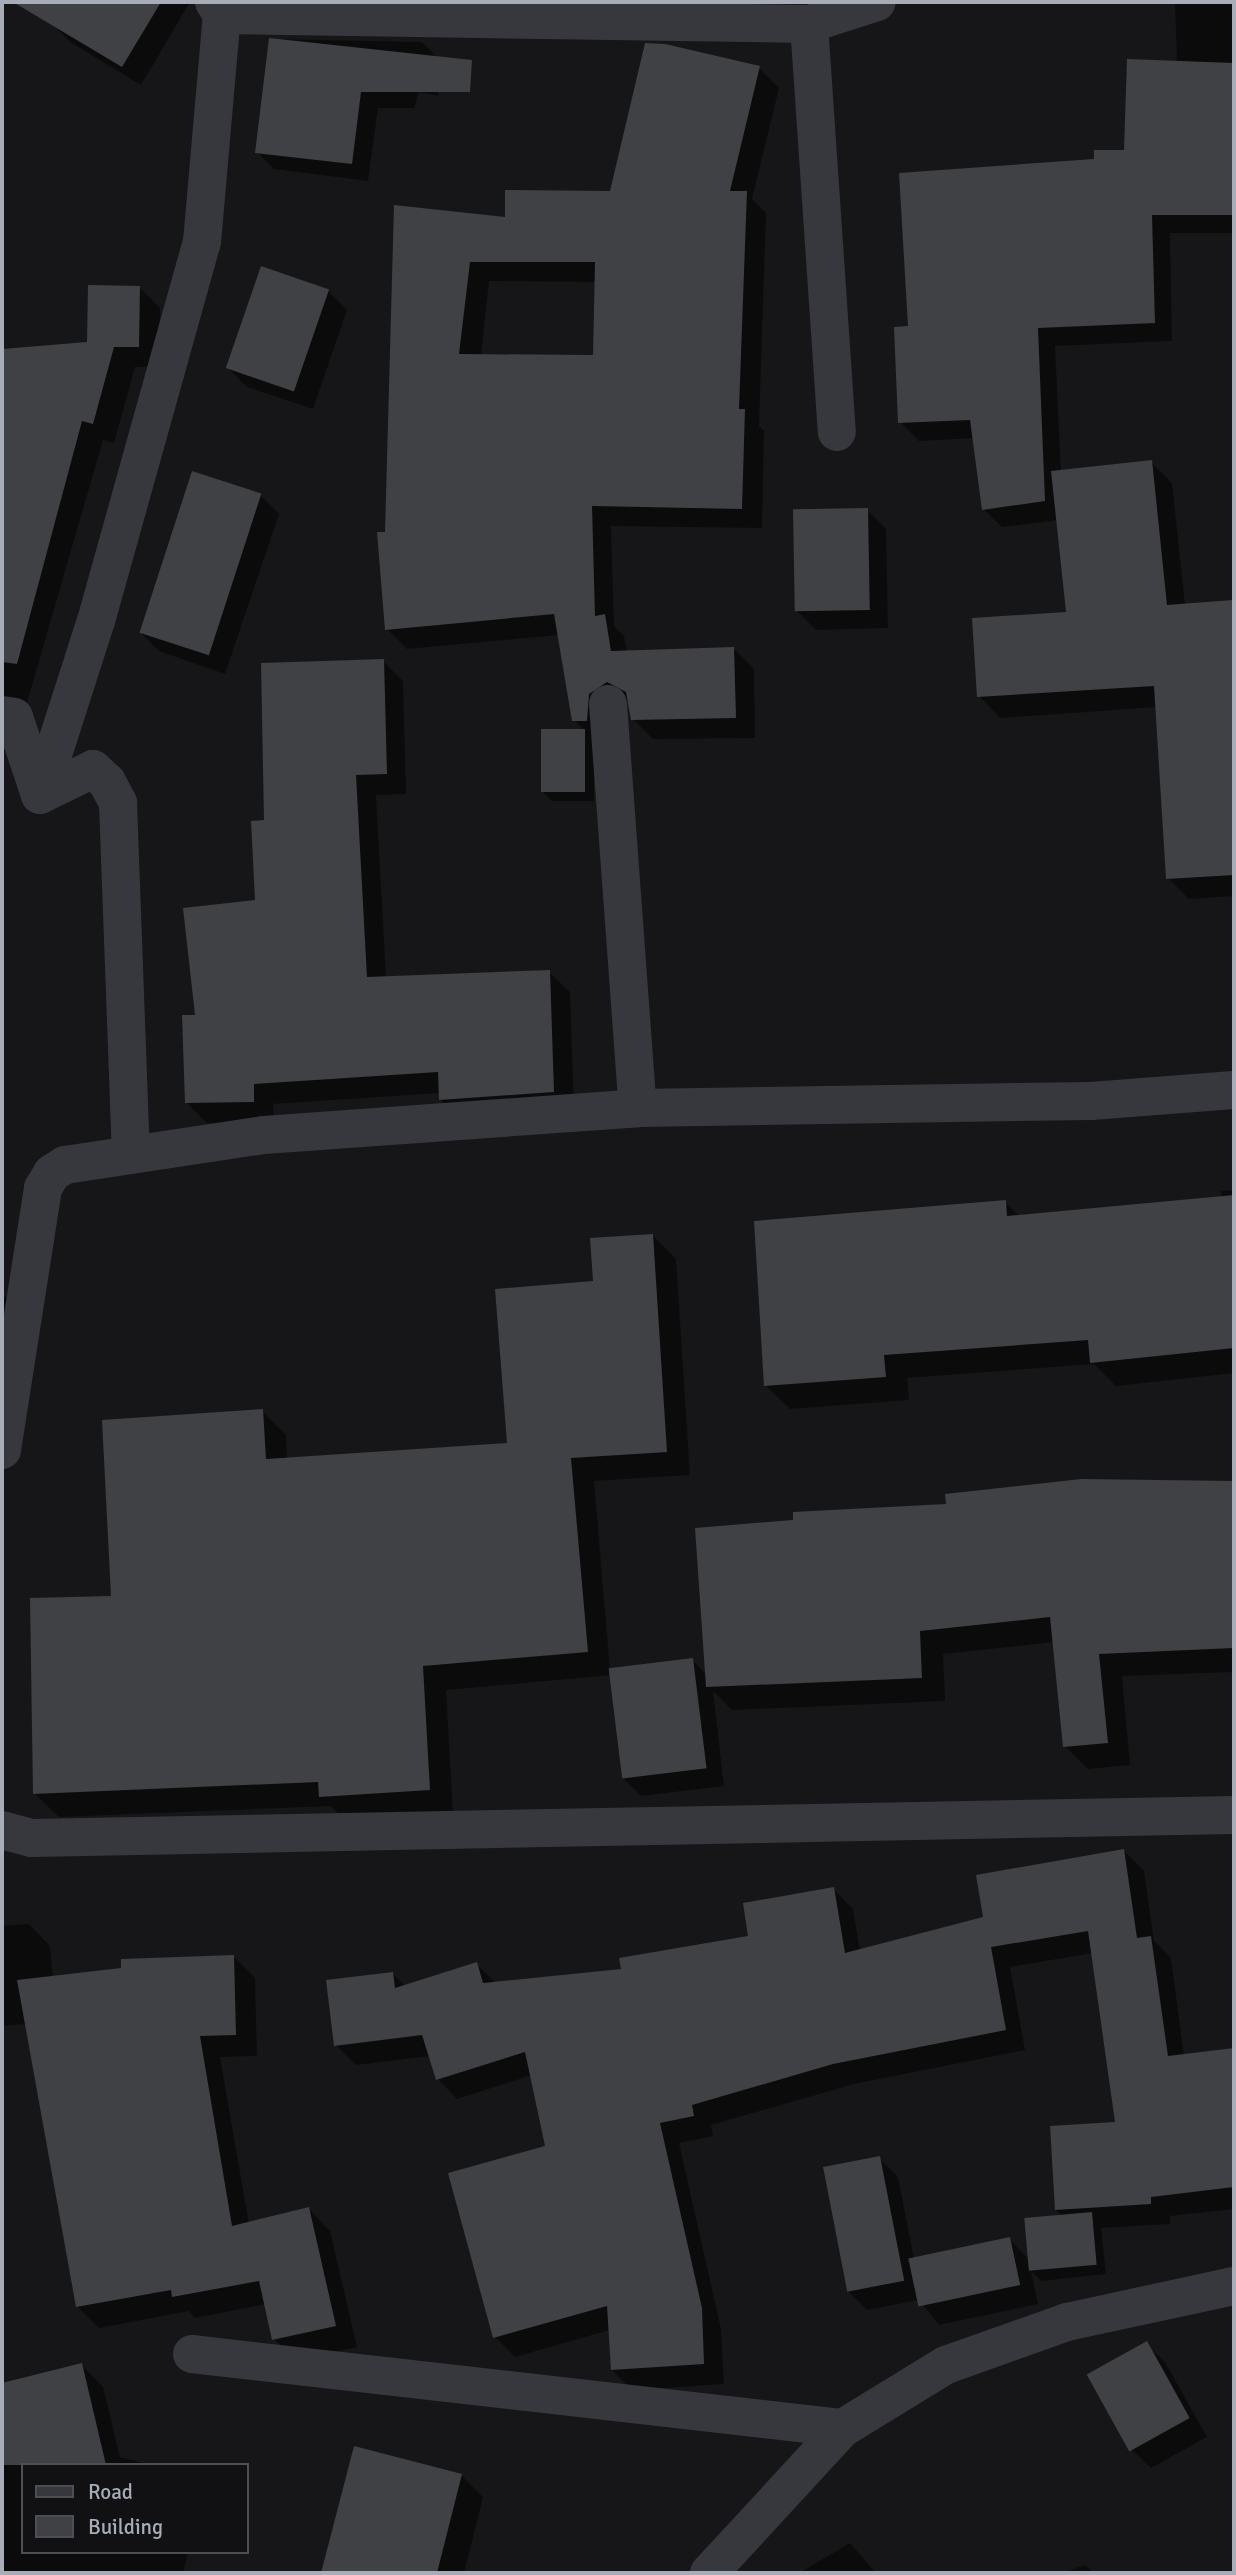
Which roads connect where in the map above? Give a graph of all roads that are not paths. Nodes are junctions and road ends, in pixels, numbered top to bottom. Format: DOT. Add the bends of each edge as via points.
graph roads {
  1 [pos="877,2"];
  2 [pos="218,9"];
  3 [pos="809,24"];
  4 [pos="838,432"];
  5 [pos="608,704"];
  6 [pos="2,715"];
  7 [pos="40,795"];
  8 [pos="1234,1090"];
  9 [pos="638,1108"];
  10 [pos="131,1153"];
  11 [pos="2,1450"];
  12 [pos="1234,1815"];
  13 [pos="2,1830"];
  14 [pos="1234,2286"];
  15 [pos="192,2354"];
  16 [pos="843,2428"];
  17 [pos="709,2573"];
  1 -- 3 [label="street"];
  2 -- 3 [label="street"];
  2 -- 7 [label="street" via="202,242 96,621"];
  3 -- 4 [label="street"];
  5 -- 9 [label="street"];
  6 -- 7 [label="street" via="14,717"];
  7 -- 10 [label="street" via="93,769 107,782 118,803"];
  8 -- 9 [label="street" via="1091,1101"];
  9 -- 10 [label="street" via="264,1135"];
  10 -- 11 [label="street" via="65,1165 51,1173 43,1188"];
  12 -- 13 [label="street" via="32,1838"];
  14 -- 16 [label="street" via="1067,2322 946,2365"];
  15 -- 16 [label="street"];
  16 -- 17 [label="street"];
}
